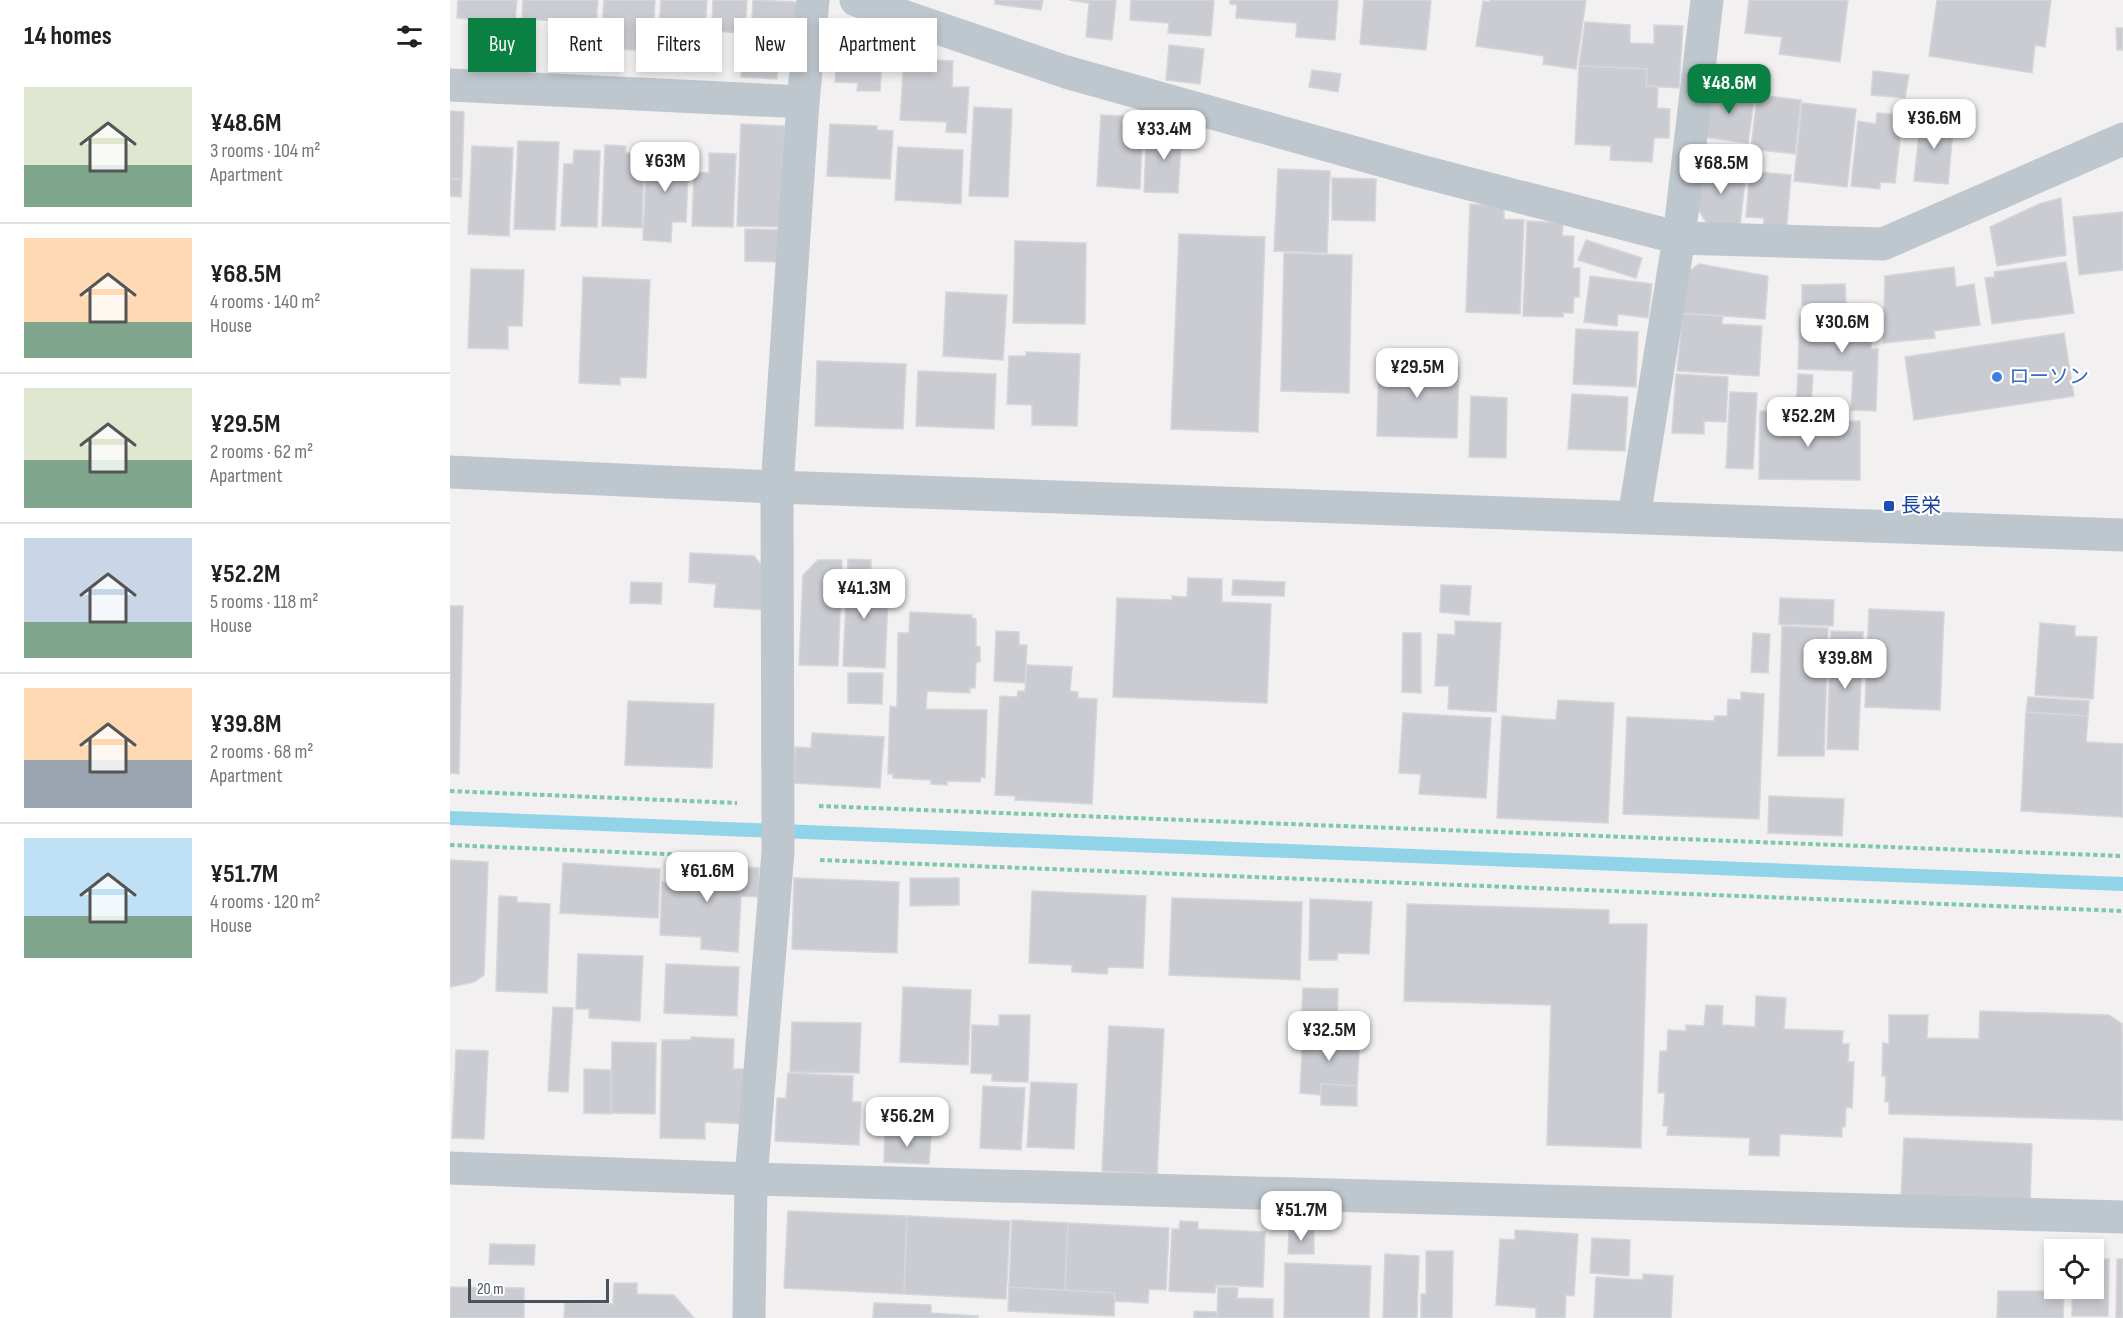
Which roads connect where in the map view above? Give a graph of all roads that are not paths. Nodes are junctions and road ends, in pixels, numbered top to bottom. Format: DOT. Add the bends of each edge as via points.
graph roads {
  1 [pos="813,0"];
  2 [pos="856,0"];
  3 [pos="1707,0"];
  4 [pos="450,85"];
  5 [pos="802,102"];
  6 [pos="2123,139"];
  7 [pos="1679,238"];
  8 [pos="450,472"];
  9 [pos="777,487"];
  10 [pos="1634,517"];
  11 [pos="2123,536"];
  12 [pos="450,1168"];
  13 [pos="751,1179"];
  14 [pos="2123,1217"];
  15 [pos="749,1318"];
  1 -- 5 [label="street"];
  2 -- 7 [label="street" via="1066,72 1420,171"];
  3 -- 7 [label="street"];
  4 -- 5 [label="street"];
  5 -- 9 [label="street"];
  6 -- 7 [label="street" via="1883,244"];
  7 -- 10 [label="street"];
  8 -- 9 [label="street"];
  9 -- 10 [label="street"];
  9 -- 13 [label="street" via="778,855"];
  10 -- 11 [label="street"];
  12 -- 13 [label="street"];
  13 -- 14 [label="street"];
  13 -- 15 [label="street"];
}
